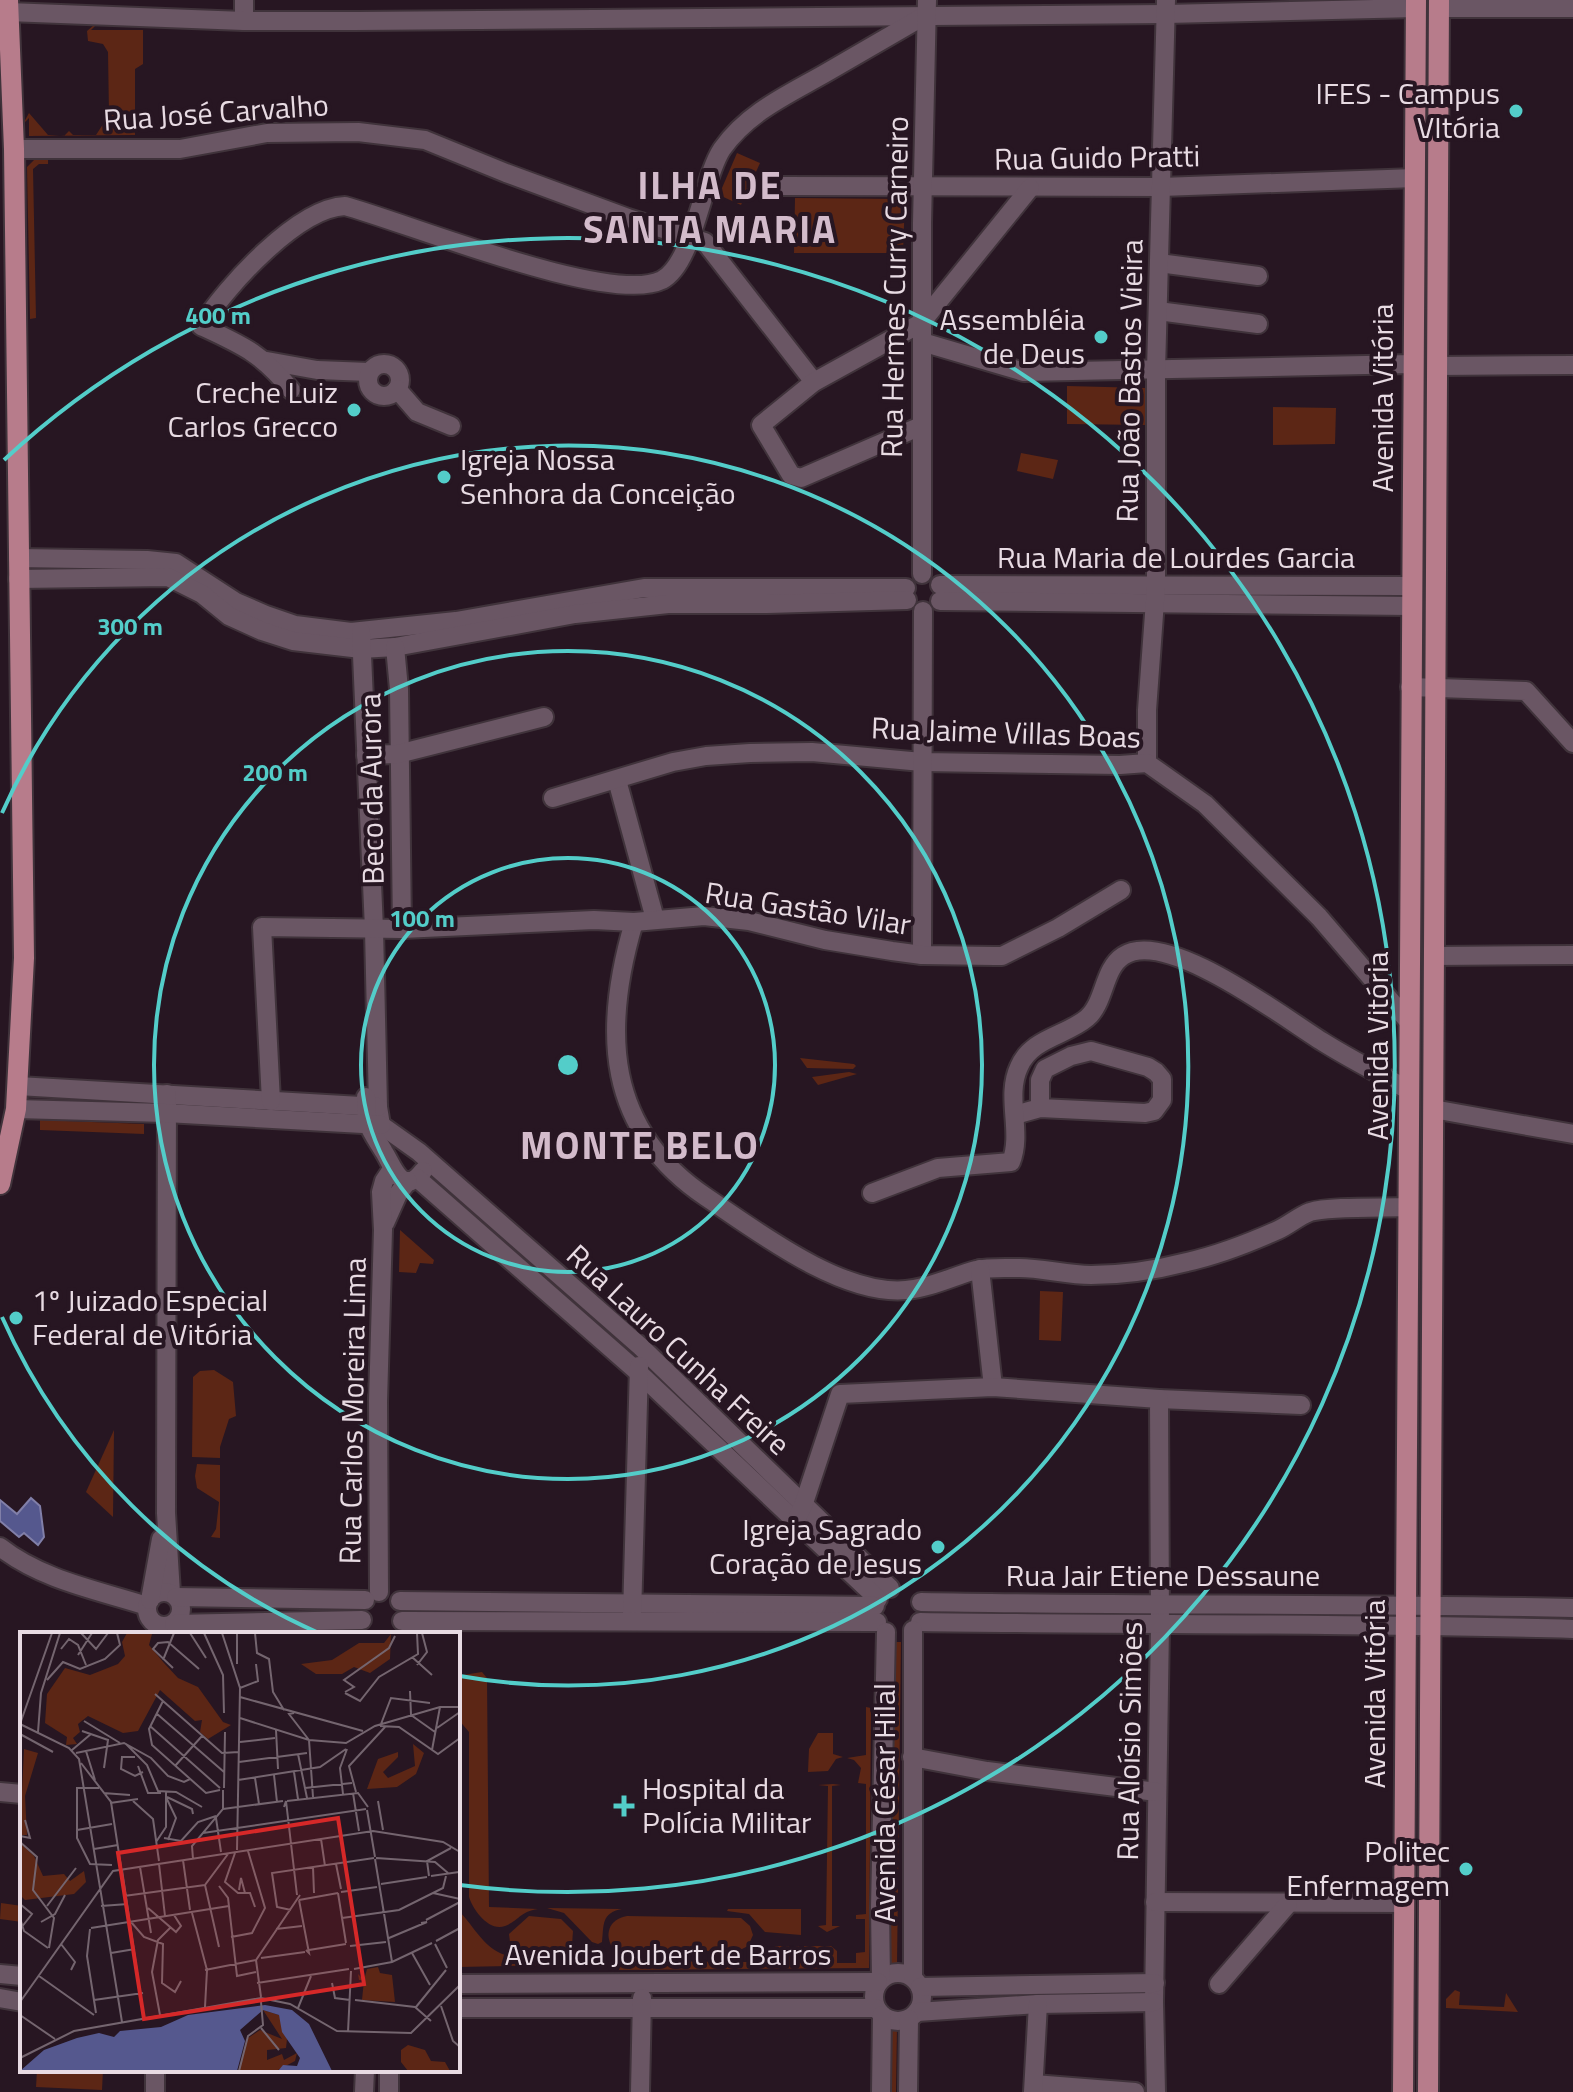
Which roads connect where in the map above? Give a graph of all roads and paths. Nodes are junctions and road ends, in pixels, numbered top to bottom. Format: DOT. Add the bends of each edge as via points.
graph roads {
  1 [pos="244,0"];
  2 [pos="1416,4"];
  3 [pos="1439,4"];
  4 [pos="1520,4"];
  5 [pos="6,6"];
  6 [pos="926,7"];
  7 [pos="1088,7"];
  8 [pos="1166,7"];
  9 [pos="1573,8"];
  10 [pos="656,9"];
  11 [pos="244,21"];
  12 [pos="14,149"];
  13 [pos="1415,178"];
  14 [pos="780,186"];
  15 [pos="923,187"];
  16 [pos="1161,187"];
  17 [pos="1030,188"];
  18 [pos="690,237"];
  19 [pos="1159,263"];
  20 [pos="1258,276"];
  21 [pos="1158,311"];
  22 [pos="1258,324"];
  23 [pos="922,332"];
  24 [pos="267,361"];
  25 [pos="1413,364"];
  26 [pos="1573,365"];
  27 [pos="1437,366"];
  28 [pos="1156,371"];
  29 [pos="814,382"];
  30 [pos="291,390"];
  31 [pos="451,426"];
  32 [pos="921,426"];
  33 [pos="18,569"];
  34 [pos="922,574"];
  35 [pos="940,593"];
  36 [pos="906,594"];
  37 [pos="1155,596"];
  38 [pos="1411,596"];
  39 [pos="923,611"];
  40 [pos="541,613"];
  41 [pos="356,640"];
  42 [pos="395,647"];
  43 [pos="1410,687"];
  44 [pos="1435,687"];
  45 [pos="544,717"];
  46 [pos="1573,743"];
  47 [pos="398,754"];
  48 [pos="366,755"];
  49 [pos="922,762"];
  50 [pos="1147,763"];
  51 [pos="617,780"];
  52 [pos="553,798"];
  53 [pos="1121,890"];
  54 [pos="655,919"];
  55 [pos="634,922"];
  56 [pos="368,928"];
  57 [pos="402,929"];
  58 [pos="922,955"];
  59 [pos="1573,955"];
  60 [pos="1434,956"];
  61 [pos="1408,981"];
  62 [pos="1374,983"];
  63 [pos="1409,1022"];
  64 [pos="1408,1065"];
  65 [pos="9,1086"];
  66 [pos="1408,1090"];
  67 [pos="271,1101"];
  68 [pos="167,1104"];
  69 [pos="1040,1108"];
  70 [pos="16,1109"];
  71 [pos="1433,1109"];
  72 [pos="1015,1115"];
  73 [pos="373,1116"];
  74 [pos="1573,1134"];
  75 [pos="419,1153"];
  76 [pos="392,1166"];
  77 [pos="412,1179"];
  78 [pos="0,1184"];
  79 [pos="872,1193"];
  80 [pos="1407,1207"];
  81 [pos="383,1230"];
  82 [pos="980,1269"];
  83 [pos="641,1347"];
  84 [pos="639,1373"];
  85 [pos="993,1387"];
  86 [pos="1155,1399"];
  87 [pos="1301,1405"];
  88 [pos="166,1513"];
  89 [pos="799,1514"];
  90 [pos="0,1547"];
  91 [pos="174,1595"];
  92 [pos="372,1596"];
  93 [pos="400,1601"];
  94 [pos="921,1602"];
  95 [pos="1160,1606"];
  96 [pos="1573,1608"];
  97 [pos="881,1609"];
  98 [pos="632,1613"];
  99 [pos="1405,1615"];
  100 [pos="1430,1615"];
  101 [pos="362,1620"];
  102 [pos="159,1621"];
  103 [pos="916,1626"];
  104 [pos="1160,1626"];
  105 [pos="1573,1629"];
  106 [pos="396,1630"];
  107 [pos="373,1632"];
  108 [pos="912,1757"];
  109 [pos="0,1792"];
  110 [pos="1157,1792"];
  111 [pos="20,1794"];
  112 [pos="1155,1902"];
  113 [pos="1404,1903"];
  114 [pos="1288,1904"];
  115 [pos="0,1974"];
  116 [pos="20,1976"];
  117 [pos="880,1980"];
  118 [pos="917,1982"];
  119 [pos="643,1983"];
  120 [pos="460,1984"];
  121 [pos="1219,1984"];
  122 [pos="1155,1993"];
  123 [pos="0,1998"];
  124 [pos="20,2002"];
  125 [pos="1038,2004"];
  126 [pos="460,2008"];
  127 [pos="641,2009"];
  128 [pos="879,2012"];
  129 [pos="913,2015"];
  130 [pos="365,2072"];
  131 [pos="1034,2088"];
  132 [pos="364,2092"];
  133 [pos="640,2092"];
  134 [pos="881,2092"];
  135 [pos="908,2092"];
  136 [pos="1135,2092"];
  137 [pos="1156,2092"];
  138 [pos="1403,2092"];
  139 [pos="1428,2092"];
  1 -- 11 [label="street"];
  2 -- 3 [label="main road"];
  2 -- 8 [label="street"];
  2 -- 13 [label="main road, Avenida Vitória"];
  3 -- 4 [label="street"];
  3 -- 27 [label="main road, Avenida Vitória"];
  4 -- 9 [label="street"];
  5 -- 11 [label="street"];
  5 -- 12 [label="main road"];
  6 -- 7 [label="street"];
  6 -- 10 [label="street"];
  6 -- 15 [label="street, Rua Hermes Curry Carneiro"];
  6 -- 18 [label="street" via="754,114 722,150"];
  7 -- 8 [label="street"];
  8 -- 16 [label="street, Rua João Bastos Vieira"];
  10 -- 11 [label="street"];
  12 -- 18 [label="street, Rua José Carvalho" via="180,149 267,133 358,132 425,140"];
  12 -- 33 [label="main road"];
  13 -- 16 [label="street, Rua Guido Pratti"];
  13 -- 25 [label="main road, Avenida Vitória"];
  14 -- 15 [label="street, Rua Guido Pratti"];
  15 -- 17 [label="street, Rua Guido Pratti"];
  15 -- 23 [label="street, Rua Hermes Curry Carneiro"];
  16 -- 17 [label="street, Rua Guido Pratti"];
  16 -- 19 [label="street, Rua João Bastos Vieira"];
  17 -- 23 [label="street"];
  18 -- 24 [label="street" via="662,280 609,285 336,207 307,217 275,245 218,300 201,326"];
  18 -- 29 [label="street, Rua José Carvalho" via="705,242"];
  19 -- 20 [label="street"];
  19 -- 21 [label="street, Rua João Bastos Vieira"];
  21 -- 22 [label="street"];
  21 -- 28 [label="street, Rua João Bastos Vieira"];
  23 -- 28 [label="street" via="1024,372"];
  23 -- 29 [label="street"];
  23 -- 32 [label="street, Rua Hermes Curry Carneiro"];
  24 -- 30 [label="street"];
  24 -- 31 [label="street" via="369,372 373,393 384,396 397,389 417,412"];
  25 -- 28 [label="street"];
  25 -- 38 [label="main road, Avenida Vitória"];
  26 -- 27 [label="street"];
  27 -- 44 [label="main road, Avenida Vitória"];
  28 -- 37 [label="street, Rua João Bastos Vieira"];
  29 -- 32 [label="street" via="761,425 796,478"];
  32 -- 34 [label="street, Rua Hermes Curry Carneiro"];
  33 -- 41 [label="street" via="168,577 262,631 293,641"];
  33 -- 65 [label="main road" via="24,958"];
  34 -- 35 [label="street" via="938,580"];
  34 -- 36 [label="street" via="908,581"];
  35 -- 37 [label="street, Rua Maria de Lourdes Garcia"];
  35 -- 39 [label="street" via="934,608"];
  36 -- 39 [label="street" via="911,606"];
  36 -- 40 [label="street" via="644,588"];
  37 -- 38 [label="street, Rua Maria de Lourdes Garcia"];
  37 -- 50 [label="street, Rua João Bastos Vieira"];
  38 -- 43 [label="main road, Avenida Vitória"];
  39 -- 49 [label="street"];
  40 -- 41 [label="street" via="456,621"];
  40 -- 42 [label="street"];
  41 -- 42 [label="street"];
  41 -- 48 [label="street"];
  41 -- 56 [label="street"];
  42 -- 47 [label="street, Beco da Aurora"];
  43 -- 44 [label="street"];
  43 -- 61 [label="main road, Avenida Vitória"];
  44 -- 46 [label="street" via="1526,691"];
  44 -- 60 [label="main road, Avenida Vitória"];
  45 -- 47 [label="street"];
  47 -- 48 [label="street"];
  47 -- 57 [label="street, Beco da Aurora"];
  48 -- 56 [label="street"];
  49 -- 50 [label="street, Rua Jaime Villas Boas"];
  49 -- 51 [label="street, Rua Jaime Villas Boas" via="812,752 706,756"];
  49 -- 58 [label="street"];
  50 -- 62 [label="street, Rua Jaime Villas Boas" via="1205,804 1319,917"];
  51 -- 52 [label="street, Rua Jaime Villas Boas"];
  51 -- 54 [label="street"];
  53 -- 58 [label="street, Rua Gastão Vilar" via="1002,956"];
  54 -- 55 [label="street, Rua Gastão Vilar"];
  54 -- 58 [label="street, Rua Gastão Vilar" via="704,916 749,921"];
  55 -- 57 [label="street, Rua Gastão Vilar"];
  55 -- 82 [label="street" via="622,962 615,1047 635,1122 656,1154 689,1186 769,1239 853,1283 907,1290"];
  56 -- 57 [label="street, Rua Gastão Vilar"];
  56 -- 67 [label="street, Rua Gastão Vilar" via="262,927"];
  56 -- 73 [label="street"];
  59 -- 60 [label="street"];
  60 -- 71 [label="main road, Avenida Vitória"];
  61 -- 62 [label="street"];
  61 -- 63 [label="main road, Avenida Vitória"];
  62 -- 63 [label="street, Rua Jaime Villas Boas"];
  63 -- 64 [label="main road, Avenida Vitória"];
  64 -- 66 [label="main road, Avenida Vitória"];
  64 -- 71 [label="main road" via="1415,1097"];
  65 -- 68 [label="street"];
  65 -- 70 [label="main road"];
  66 -- 72 [label="street" via="1229,982 1148,948 1123,956 1088,1018 1026,1055 1014,1084"];
  66 -- 80 [label="main road, Avenida Vitória"];
  67 -- 68 [label="street"];
  67 -- 73 [label="street"];
  68 -- 70 [label="street"];
  68 -- 73 [label="street"];
  68 -- 88 [label="street"];
  69 -- 69 [label="street" via="1145,1113 1159,1107 1162,1079 1137,1063 1081,1053 1045,1069"];
  69 -- 72 [label="street"];
  70 -- 78 [label="main road"];
  71 -- 74 [label="street"];
  71 -- 100 [label="main road, Avenida Vitória"];
  72 -- 79 [label="street" via="1017,1148 1011,1162 938,1168"];
  73 -- 75 [label="street"];
  73 -- 76 [label="street"];
  75 -- 76 [label="street" via="399,1150"];
  75 -- 77 [label="street" via="424,1170"];
  75 -- 83 [label="street, Rua Lauro Cunha Freire"];
  76 -- 77 [label="street" via="397,1176"];
  76 -- 81 [label="street, Rua Carlos Moreira Lima" via="381,1192"];
  77 -- 81 [label="street, Rua Carlos Moreira Lima" via="398,1194"];
  77 -- 84 [label="street, Rua Lauro Cunha Freire"];
  80 -- 82 [label="street" via="1311,1212 1228,1250 1132,1273"];
  80 -- 99 [label="main road, Avenida Vitória"];
  81 -- 92 [label="street, Rua Carlos Moreira Lima"];
  82 -- 85 [label="street"];
  83 -- 84 [label="street"];
  83 -- 89 [label="street, Rua Lauro Cunha Freire"];
  84 -- 89 [label="street, Rua Lauro Cunha Freire"];
  84 -- 98 [label="street"];
  85 -- 86 [label="street"];
  85 -- 89 [label="street" via="840,1394"];
  86 -- 87 [label="street"];
  86 -- 95 [label="street, Rua Aloísio Simões"];
  88 -- 91 [label="street"];
  88 -- 102 [label="street"];
  89 -- 97 [label="street, Rua Lauro Cunha Freire"];
  90 -- 102 [label="street" via="44,1573"];
  91 -- 92 [label="street"];
  91 -- 102 [label="street" via="181,1611"];
  91 -- 102 [label="street" via="159,1593"];
  92 -- 93 [label="street" via="393,1595"];
  92 -- 101 [label="street, Rua Carlos Moreira Lima"];
  93 -- 98 [label="street"];
  93 -- 106 [label="street" via="403,1609"];
  94 -- 95 [label="street, Rua Jair Etiene Dessaune"];
  94 -- 97 [label="street" via="907,1588"];
  94 -- 103 [label="street, Avenida César Hilal"];
  95 -- 99 [label="street, Rua Jair Etiene Dessaune"];
  95 -- 104 [label="street, Rua Aloísio Simões"];
  96 -- 100 [label="street"];
  97 -- 98 [label="street"];
  97 -- 103 [label="street, Rua Jair Etiene Dessaune" via="902,1635"];
  97 -- 117 [label="street, Avenida César Hilal"];
  98 -- 106 [label="street"];
  99 -- 100 [label="street"];
  99 -- 104 [label="street, Rua Jair Etiene Dessaune"];
  99 -- 113 [label="main road, Avenida Vitória"];
  100 -- 105 [label="street"];
  100 -- 139 [label="main road, Avenida Vitória"];
  101 -- 102 [label="street"];
  101 -- 107 [label="street"];
  103 -- 104 [label="street, Rua Jair Etiene Dessaune"];
  103 -- 108 [label="street, Avenida César Hilal"];
  104 -- 110 [label="street, Rua Aloísio Simões"];
  108 -- 110 [label="street"];
  108 -- 118 [label="street, Avenida César Hilal"];
  109 -- 111 [label="street"];
  110 -- 112 [label="street, Rua Aloísio Simões"];
  112 -- 114 [label="street"];
  112 -- 122 [label="street, Rua Aloísio Simões"];
  113 -- 114 [label="street"];
  113 -- 138 [label="main road, Avenida Vitória"];
  114 -- 121 [label="street"];
  115 -- 116 [label="street"];
  117 -- 118 [label="street" via="897,1972"];
  117 -- 119 [label="street, Avenida Joubert de Barros"];
  117 -- 128 [label="street" via="874,1995"];
  118 -- 122 [label="street"];
  118 -- 129 [label="street" via="922,2002"];
  119 -- 120 [label="street, Avenida Joubert de Barros"];
  119 -- 127 [label="street"];
  122 -- 125 [label="street"];
  122 -- 137 [label="street, Rua Aloísio Simões"];
  123 -- 124 [label="street"];
  125 -- 129 [label="street"];
  125 -- 131 [label="street"];
  126 -- 127 [label="street, Avenida Joubert de Barros"];
  127 -- 128 [label="street, Avenida Joubert de Barros"];
  127 -- 133 [label="street"];
  128 -- 129 [label="street" via="895,2021"];
  128 -- 134 [label="street"];
  129 -- 135 [label="street"];
  130 -- 132 [label="street"];
  131 -- 136 [label="street"];
}
